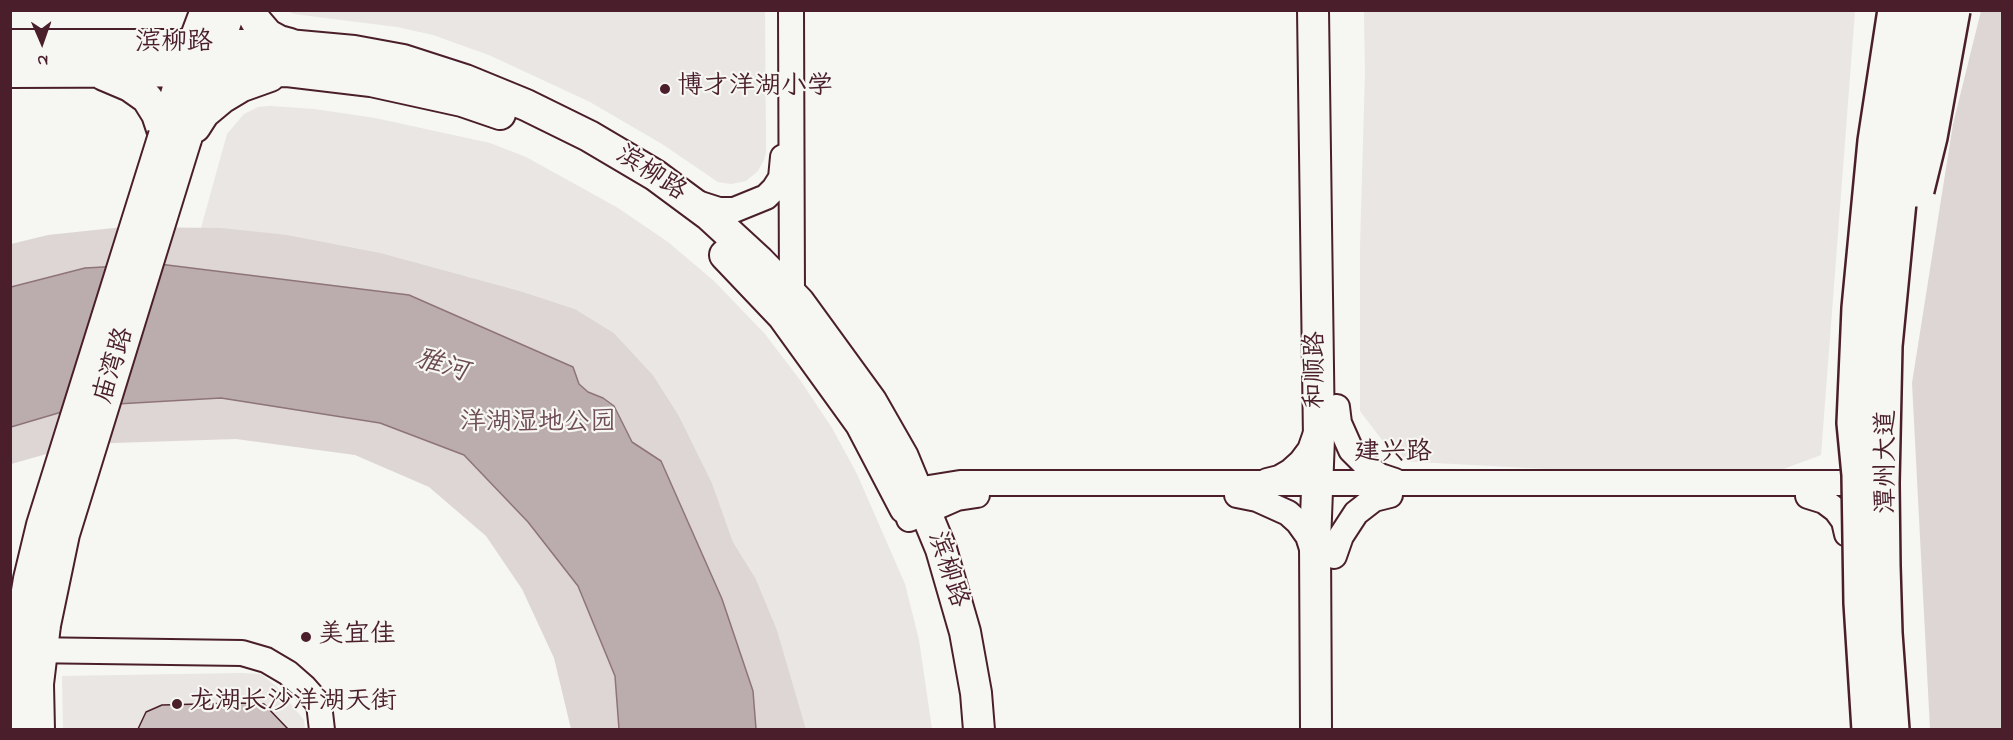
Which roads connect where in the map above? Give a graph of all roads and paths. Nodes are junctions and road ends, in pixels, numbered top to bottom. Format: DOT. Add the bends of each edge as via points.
graph roads {
  1 [pos="199,10"];
  2 [pos="206,10"];
  3 [pos="230,10"];
  4 [pos="250,10"];
  5 [pos="783,10"];
  6 [pos="791,10"];
  7 [pos="1313,10"];
  8 [pos="1334,10"];
  9 [pos="1875,10"];
  10 [pos="1885,10"];
  11 [pos="1895,10"];
  12 [pos="1928,10"];
  13 [pos="1944,10"];
  14 [pos="1953,10"];
  15 [pos="10,45"];
  16 [pos="121,45"];
  17 [pos="201,58"];
  18 [pos="297,59"];
  19 [pos="10,72"];
  20 [pos="92,72"];
  21 [pos="175,137"];
  22 [pos="690,201"];
  23 [pos="792,294"];
  24 [pos="1874,310"];
  25 [pos="1328,413"];
  26 [pos="1849,442"];
  27 [pos="903,458"];
  28 [pos="1415,483"];
  29 [pos="969,489"];
  30 [pos="1244,489"];
  31 [pos="1326,489"];
  32 [pos="1798,489"];
  33 [pos="1847,489"];
  34 [pos="1888,489"];
  35 [pos="1390,495"];
  36 [pos="914,506"];
  37 [pos="1847,534"];
  38 [pos="1325,559"];
  39 [pos="947,567"];
  40 [pos="31,644"];
  41 [pos="13,729"];
  42 [pos="39,729"];
  43 [pos="316,729"];
  44 [pos="322,729"];
  45 [pos="962,729"];
  46 [pos="979,729"];
  47 [pos="1316,729"];
  48 [pos="1335,729"];
  49 [pos="1856,729"];
  50 [pos="1869,729"];
  51 [pos="1892,729"];
  52 [pos="1898,729"];
  1 -- 16 [label="main road" via="175,31"];
  2 -- 17 [label="main road, 庙湾路"];
  3 -- 17 [label="main road, 庙湾路"];
  4 -- 18 [label="main road" via="268,35"];
  5 -- 22 [label="street" via="781,178 766,197 734,210 719,210"];
  6 -- 23 [label="street"];
  7 -- 25 [label="main road, 和顺路"];
  8 -- 25 [label="main road, 和顺路"];
  9 -- 24 [label="highway, 潭州大道, bridge" via="1861,94 1857,205"];
  10 -- 26 [label="main road, 潭州大道" via="1870,123"];
  11 -- 24 [label="highway, 潭州大道, bridge" via="1875,141"];
  12 -- 24 [label="highway, 潭州大道, bridge"];
  13 -- 34 [label="main road, 潭州大道" via="1908,254 1890,344"];
  14 -- 24 [label="highway, 潭州大道, bridge" via="1930,137"];
  15 -- 16 [label="main road, 滨柳路"];
  16 -- 17 [label="main road, 滨柳路"];
  17 -- 18 [label="main road, 滨柳路"];
  17 -- 20 [label="main road, 滨柳路"];
  17 -- 21 [label="main road, 庙湾路"];
  18 -- 21 [label="main road" via="222,98"];
  18 -- 22 [label="main road, 滨柳路" via="354,51 404,60 465,80 589,136"];
  18 -- 36 [label="main road, 滨柳路" via="462,101 513,119 566,143 657,199 726,256 783,316"];
  19 -- 20 [label="main road, 滨柳路"];
  20 -- 21 [label="main road" via="113,77 147,98"];
  21 -- 40 [label="main road, 庙湾路, bridge"];
  22 -- 23 [label="main road, 滨柳路"];
  23 -- 27 [label="main road, 滨柳路" via="872,401"];
  24 -- 50 [label="highway, 潭州大道, bridge" via="1854,423"];
  24 -- 51 [label="highway, 潭州大道, bridge" via="1885,346 1882,483 1885,633"];
  25 -- 28 [label="street" via="1360,460 1380,476"];
  25 -- 30 [label="street" via="1301,462 1280,477"];
  25 -- 31 [label="main road, 和顺路"];
  26 -- 32 [label="street" via="1837,467"];
  26 -- 33 [label="main road, 潭州大道"];
  27 -- 29 [label="street" via="922,475"];
  27 -- 36 [label="main road, 滨柳路"];
  28 -- 31 [label="street, 建兴路"];
  28 -- 32 [label="street, 建兴路"];
  29 -- 30 [label="street, 建兴路"];
  29 -- 36 [label="street" via="957,498"];
  29 -- 39 [label="street" via="965,501 945,527"];
  30 -- 31 [label="street, 建兴路"];
  30 -- 38 [label="street" via="1288,513"];
  31 -- 35 [label="street"];
  31 -- 38 [label="main road, 和顺路"];
  32 -- 33 [label="street, 建兴路"];
  32 -- 35 [label="street"];
  32 -- 37 [label="street" via="1836,510"];
  33 -- 34 [label="street, 建兴路"];
  33 -- 37 [label="main road, 潭州大道"];
  34 -- 52 [label="main road, 潭州大道" via="1890,635"];
  35 -- 38 [label="street" via="1374,499 1356,513"];
  36 -- 39 [label="main road, 滨柳路"];
  36 -- 45 [label="main road, 滨柳路" via="941,609"];
  37 -- 49 [label="main road, 潭州大道"];
  38 -- 47 [label="main road, 和顺路"];
  38 -- 48 [label="main road, 和顺路"];
  39 -- 46 [label="main road, 滨柳路" via="965,632"];
  40 -- 41 [label="main road, 庙湾路"];
  40 -- 42 [label="main road, 庙湾路"];
  40 -- 43 [label="street" via="241,659 263,665 300,691 312,706"];
  40 -- 44 [label="street" via="242,652 273,664 304,687 319,704"];
}
